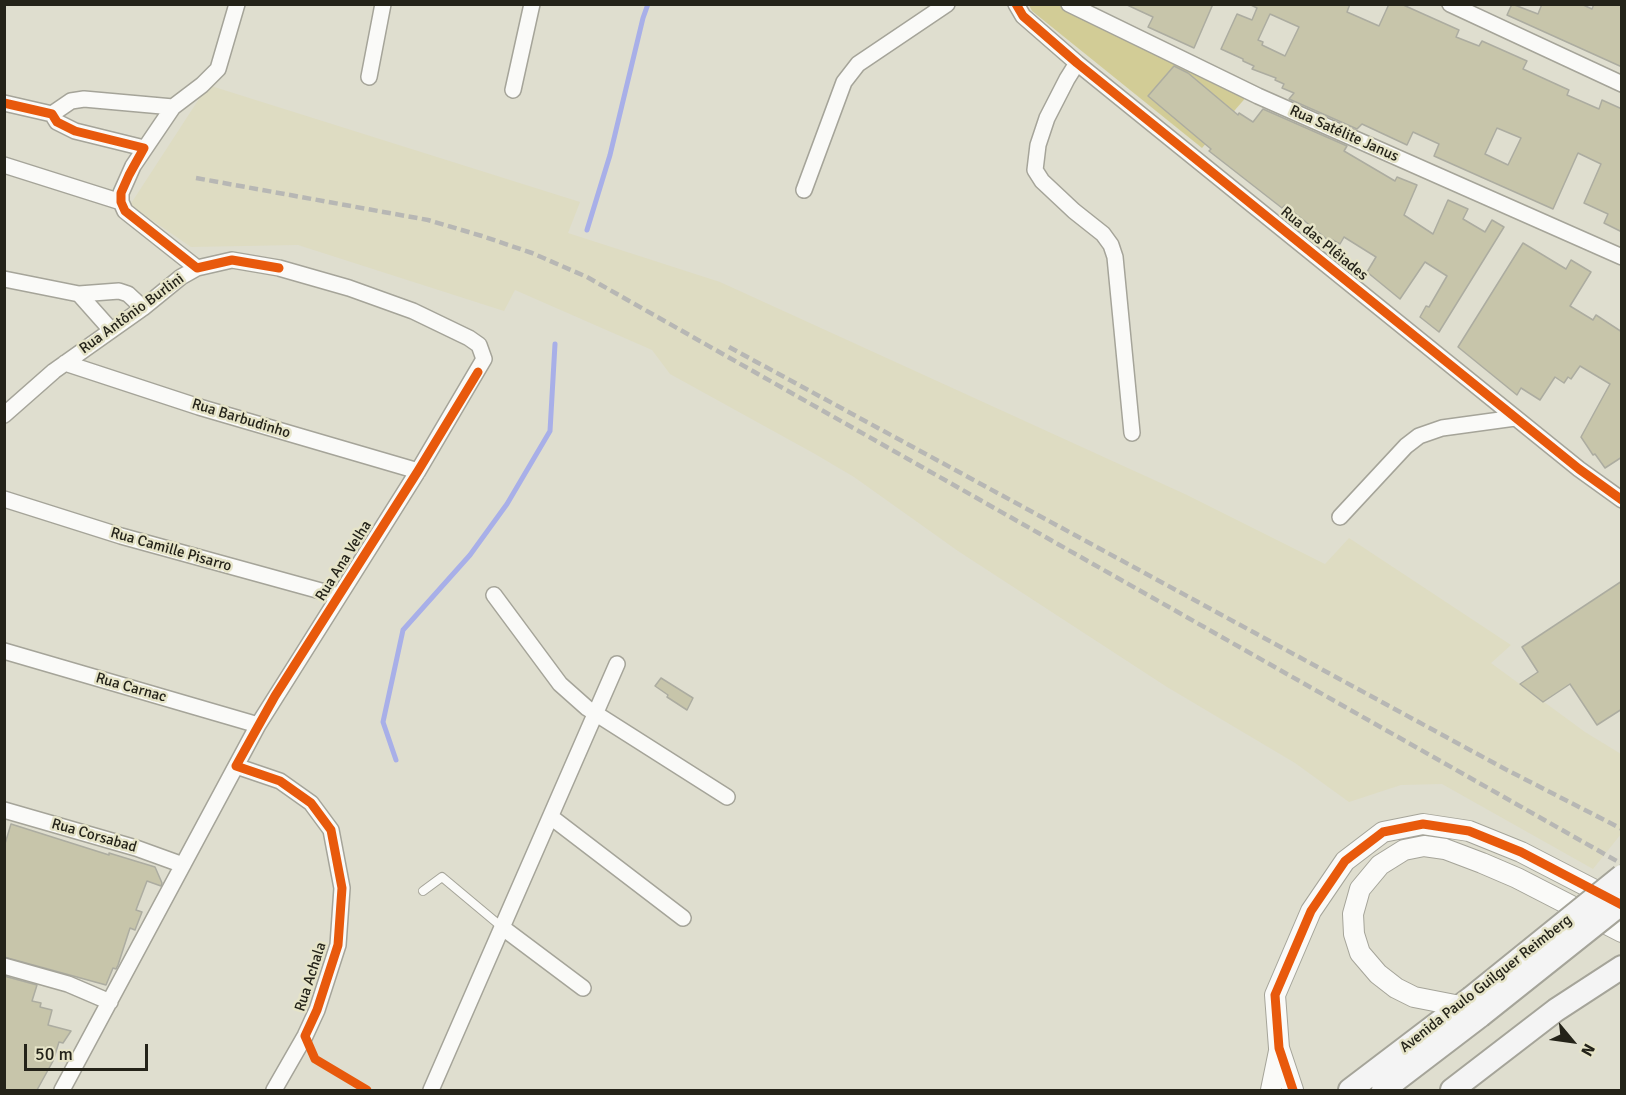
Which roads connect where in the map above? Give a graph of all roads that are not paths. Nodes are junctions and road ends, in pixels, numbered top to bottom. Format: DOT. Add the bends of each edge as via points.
graph roads {
  1 [pos="237,4"];
  2 [pos="383,4"];
  3 [pos="532,4"];
  4 [pos="947,4"];
  5 [pos="1016,4"];
  6 [pos="1069,4"];
  7 [pos="1450,4"];
  8 [pos="1077,63"];
  9 [pos="369,77"];
  10 [pos="1622,84"];
  11 [pos="513,90"];
  12 [pos="4,103"];
  13 [pos="172,107"];
  14 [pos="52,114"];
  15 [pos="144,148"];
  16 [pos="4,165"];
  17 [pos="804,190"];
  18 [pos="121,202"];
  19 [pos="1622,257"];
  20 [pos="197,268"];
  21 [pos="4,279"];
  22 [pos="79,294"];
  23 [pos="143,308"];
  24 [pos="111,330"];
  25 [pos="65,363"];
  26 [pos="478,372"];
  27 [pos="4,415"];
  28 [pos="1515,418"];
  29 [pos="1132,433"];
  30 [pos="418,471"];
  31 [pos="4,499"];
  32 [pos="1622,500"];
  33 [pos="1340,517"];
  34 [pos="494,595"];
  35 [pos="339,596"];
  36 [pos="4,651"];
  37 [pos="617,664"];
  38 [pos="595,713"];
  39 [pos="258,725"];
  40 [pos="236,766"];
  41 [pos="727,797"];
  42 [pos="4,810"];
  43 [pos="551,817"];
  44 [pos="183,865"];
  45 [pos="1622,876"];
  46 [pos="423,891"];
  47 [pos="1622,904"];
  48 [pos="683,918"];
  49 [pos="503,928"];
  50 [pos="1622,932"];
  51 [pos="4,966"];
  52 [pos="1622,967"];
  53 [pos="583,988"];
  54 [pos="110,1002"];
  55 [pos="1470,1007"];
  56 [pos="1279,1048"];
  57 [pos="62,1090"];
  58 [pos="274,1090"];
  59 [pos="432,1090"];
  60 [pos="1271,1090"];
  61 [pos="1293,1090"];
  62 [pos="1350,1090"];
  63 [pos="1383,1090"];
  64 [pos="1452,1090"];
  1 -- 13 [label="street" via="218,69"];
  2 -- 9 [label="street"];
  3 -- 11 [label="street"];
  4 -- 17 [label="street" via="858,64 844,82"];
  5 -- 8 [label="street, Rua das Plêiades" via="1023,16"];
  6 -- 19 [label="street, Rua Satélite Janus" via="1258,96"];
  7 -- 10 [label="street"];
  8 -- 28 [label="street, Rua das Plêiades"];
  8 -- 29 [label="street" via="1047,118 1035,170 1111,245"];
  12 -- 14 [label="street"];
  13 -- 14 [label="street" via="84,99 71,101"];
  13 -- 15 [label="street"];
  14 -- 15 [label="street" via="57,122 75,131"];
  15 -- 18 [label="street" via="121,193"];
  16 -- 18 [label="street"];
  18 -- 20 [label="street" via="124,211"];
  20 -- 23 [label="street, Rua Antônio Burlini"];
  20 -- 26 [label="street, Rua Antônio Burlini" via="232,260 279,268 413,311 479,345 484,359"];
  21 -- 22 [label="street"];
  22 -- 23 [label="street" via="119,291"];
  22 -- 24 [label="street"];
  23 -- 24 [label="street, Rua Antônio Burlini"];
  24 -- 25 [label="street, Rua Antônio Burlini"];
  25 -- 27 [label="street, Rua Antônio Burlini"];
  25 -- 30 [label="street, Rua Barbudinho"];
  26 -- 30 [label="street, Rua Ana Velha"];
  28 -- 32 [label="street, Rua das Plêiades"];
  28 -- 33 [label="street" via="1442,428 1419,436"];
  30 -- 35 [label="street, Rua Ana Velha"];
  31 -- 35 [label="street, Rua Camille Pisarro"];
  34 -- 38 [label="street" via="560,684"];
  35 -- 39 [label="street, Rua Ana Velha"];
  36 -- 39 [label="street, Rua Carnac"];
  37 -- 38 [label="street"];
  38 -- 41 [label="street"];
  38 -- 43 [label="street"];
  39 -- 40 [label="street, Rua Ana Velha"];
  40 -- 44 [label="street, Rua Ana Velha"];
  40 -- 58 [label="street, Rua Achala" via="280,781 311,803 331,830 342,888 338,945 317,1010"];
  42 -- 44 [label="street, Rua Corsabad"];
  43 -- 48 [label="street"];
  43 -- 49 [label="street"];
  44 -- 54 [label="street, Rua Ana Velha"];
  45 -- 55 [label="main road, Avenida Paulo Guilguer Reimberg, bridge"];
  46 -- 49 [label="lane" via="442,877"];
  47 -- 55 [label="main road, Avenida Paulo Guilguer Reimberg, bridge"];
  47 -- 56 [label="street" via="1521,852 1469,831 1423,824 1383,832 1345,861 1311,911 1275,995"];
  49 -- 53 [label="street"];
  49 -- 59 [label="street"];
  50 -- 55 [label="street" via="1482,863 1445,849 1424,846 1404,850 1380,865 1360,889 1353,914 1360,953 1378,974 1414,997"];
  51 -- 54 [label="street" via="68,984"];
  52 -- 64 [label="main road" via="1556,1010"];
  54 -- 57 [label="street, Rua Ana Velha"];
  55 -- 62 [label="main road, Avenida Paulo Guilguer Reimberg"];
  55 -- 63 [label="main road, Avenida Paulo Guilguer Reimberg"];
  56 -- 60 [label="street"];
  56 -- 61 [label="street"];
}
